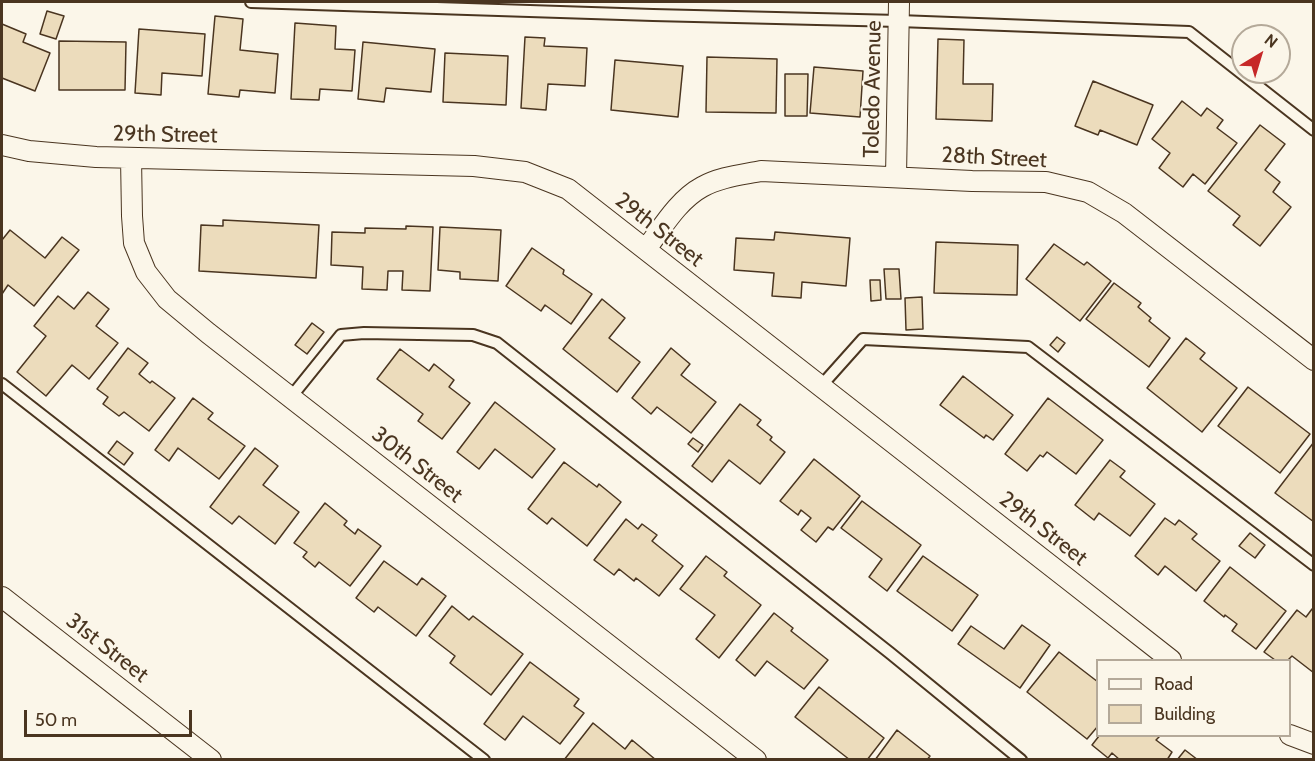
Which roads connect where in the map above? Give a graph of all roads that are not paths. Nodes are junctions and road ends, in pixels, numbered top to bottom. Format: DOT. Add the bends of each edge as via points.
graph roads {
  1 [pos="251,2"];
  2 [pos="899,11"];
  3 [pos="1314,130"];
  4 [pos="2,145"];
  5 [pos="131,158"];
  6 [pos="896,177"];
  7 [pos="646,249"];
  8 [pos="1314,360"];
  9 [pos="2,384"];
  10 [pos="821,386"];
  11 [pos="291,397"];
  12 [pos="1314,565"];
  13 [pos="2,597"];
  14 [pos="1170,659"];
  15 [pos="1291,735"];
  16 [pos="1314,744"];
  17 [pos="211,759"];
  18 [pos="484,759"];
  19 [pos="756,759"];
  20 [pos="1022,759"];
  1 -- 2 [label="lane" via="652,15"];
  2 -- 3 [label="lane" via="1189,32"];
  2 -- 6 [label="street, Toledo Avenue"];
  4 -- 5 [label="street, 29th Street" via="29,152"];
  5 -- 7 [label="street, 29th Street" via="474,166 525,172 568,189"];
  5 -- 11 [label="street, 30th Street" via="134,243 146,272 167,299"];
  6 -- 7 [label="street, 28th Street" via="761,171 727,177 702,187 683,202"];
  6 -- 8 [label="street, 28th Street" via="1046,182 1088,192 1124,213"];
  7 -- 10 [label="street, 29th Street"];
  9 -- 18 [label="lane"];
  10 -- 12 [label="lane" via="863,339 1028,346"];
  10 -- 14 [label="street, 29th Street"];
  11 -- 19 [label="street, 30th Street"];
  11 -- 20 [label="lane" via="341,334 473,335 496,343"];
  13 -- 17 [label="street, 31st Street"];
  15 -- 16 [label="street"];
}
